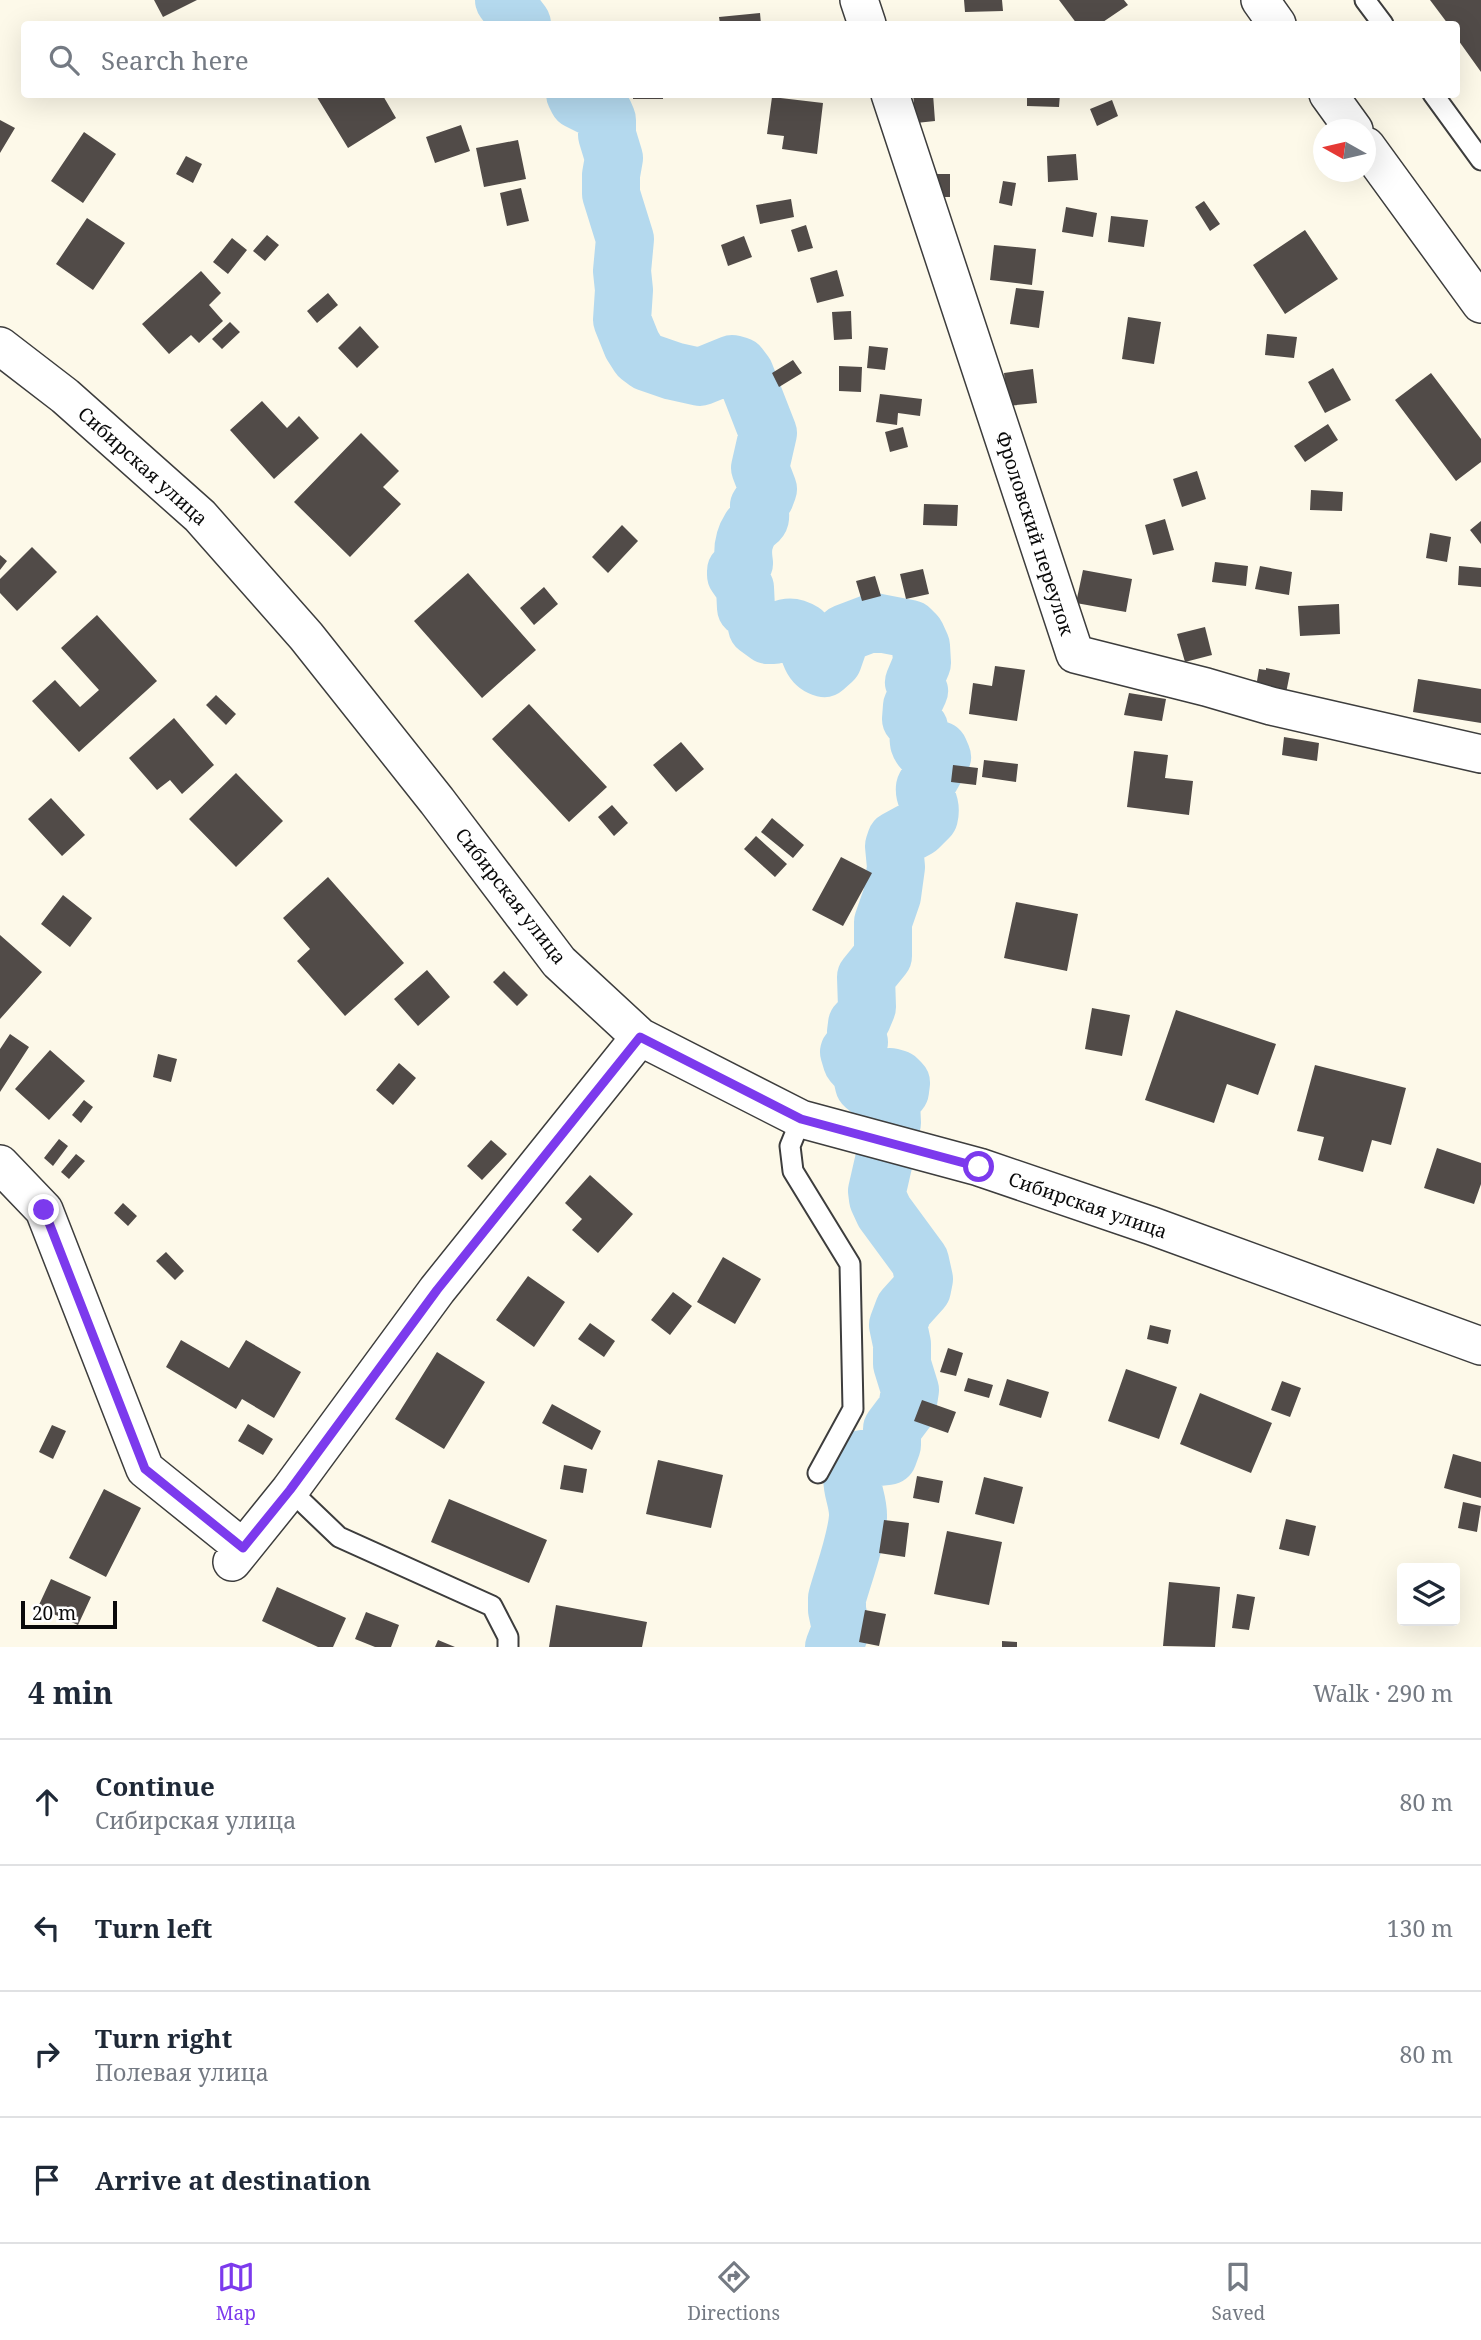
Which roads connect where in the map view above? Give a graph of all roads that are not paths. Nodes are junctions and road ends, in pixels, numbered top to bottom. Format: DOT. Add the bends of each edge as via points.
graph roads {
  1 [pos="859,0"];
  2 [pos="1260,0"];
  3 [pos="1365,0"];
  4 [pos="866,21"];
  5 [pos="1276,21"];
  6 [pos="1381,21"];
  7 [pos="891,98"];
  8 [pos="1331,98"];
  9 [pos="1436,98"];
  10 [pos="1346,119"];
  11 [pos="1376,160"];
  12 [pos="1481,160"];
  13 [pos="1481,304"];
  14 [pos="0,346"];
  15 [pos="1481,754"];
  16 [pos="640,1037"];
  17 [pos="801,1119"];
  18 [pos="0,1164"];
  19 [pos="1481,1346"];
  20 [pos="818,1473"];
  21 [pos="290,1490"];
  22 [pos="508,1647"];
  1 -- 4 [label="street"];
  2 -- 5 [label="street"];
  3 -- 6 [label="lane"];
  7 -- 15 [label="street, Фроловский переулок" via="1075,654 1271,706"];
  8 -- 10 [label="street"];
  9 -- 12 [label="lane"];
  11 -- 13 [label="street"];
  14 -- 16 [label="street, Сибирская улица" via="65,396 200,516 306,636 559,962"];
  16 -- 17 [label="street, Сибирская улица"];
  16 -- 21 [label="street" via="437,1290"];
  17 -- 19 [label="street, Сибирская улица" via="979,1167"];
  17 -- 20 [label="lane" via="790,1146 793,1171 850,1264 853,1409"];
  18 -- 21 [label="street" via="44,1210 145,1469 238,1555"];
  21 -- 22 [label="lane" via="339,1538 492,1606 508,1636"];
}
